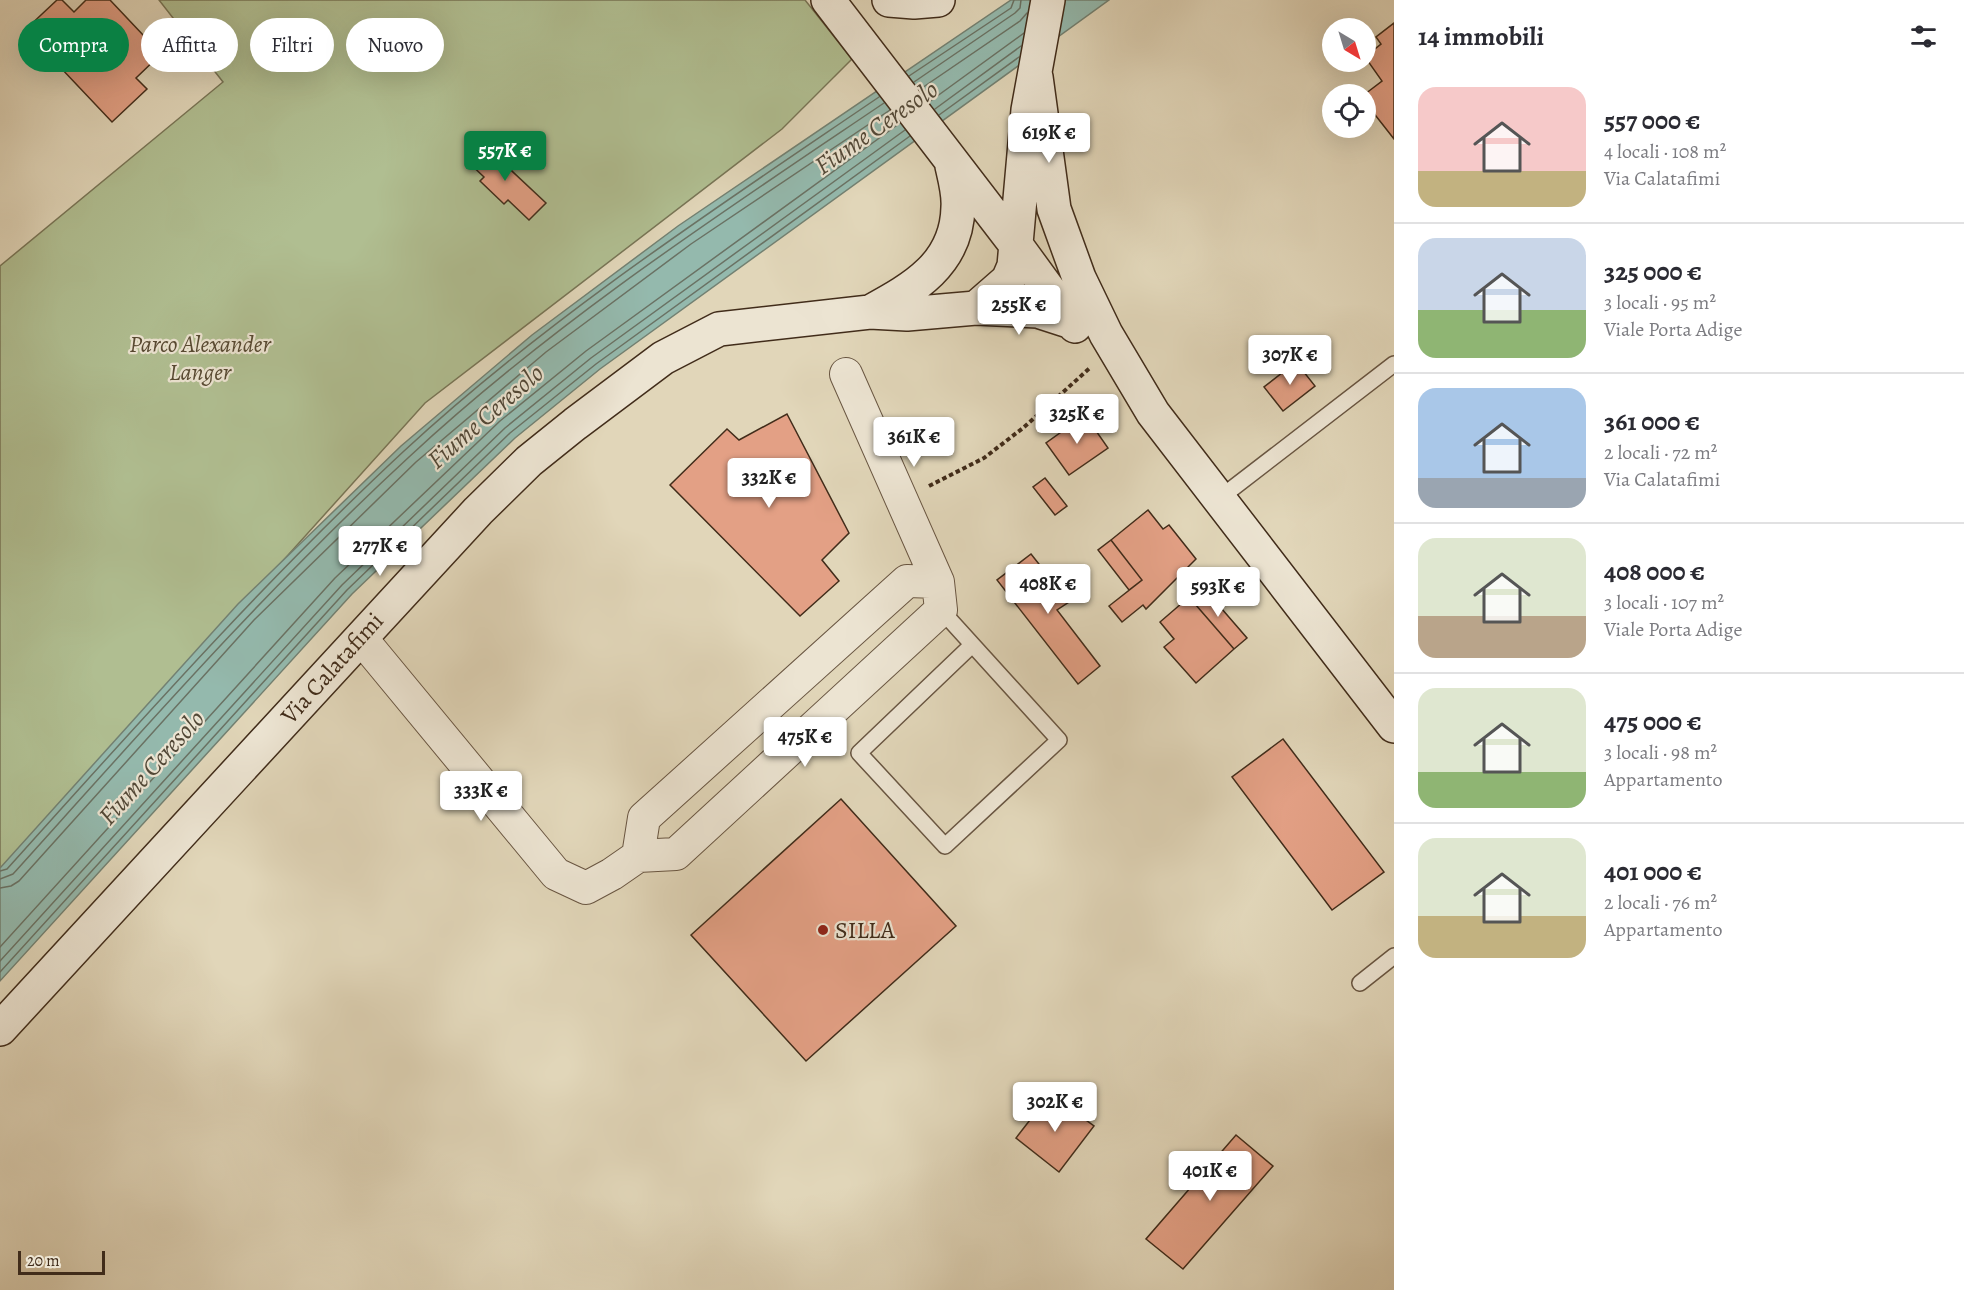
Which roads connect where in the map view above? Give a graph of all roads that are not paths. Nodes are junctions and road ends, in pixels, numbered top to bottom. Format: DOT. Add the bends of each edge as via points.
graph roads {
  1 [pos="828,0"];
  2 [pos="890,0"];
  3 [pos="938,0"];
  4 [pos="1048,0"];
  5 [pos="1036,77"];
  6 [pos="952,164"];
  7 [pos="1016,244"];
  8 [pos="976,308"];
  9 [pos="870,312"];
  10 [pos="1072,322"];
  11 [pos="1394,364"];
  12 [pos="846,374"];
  13 [pos="1153,412"];
  14 [pos="1220,498"];
  15 [pos="939,596"];
  16 [pos="361,638"];
  17 [pos="972,645"];
  18 [pos="1394,726"];
  19 [pos="638,856"];
  20 [pos="1394,956"];
  21 [pos="1360,983"];
  22 [pos="0,1029"];
  1 -- 6 [label="main road"];
  2 -- 3 [label="main road"];
  4 -- 5 [label="main road"];
  5 -- 7 [label="main road" via="1029,110"];
  5 -- 13 [label="main road" via="1048,176 1061,233 1090,303"];
  6 -- 7 [label="main road"];
  6 -- 9 [label="main road, Via Calatafimi" via="958,208 955,230 944,257 927,278"];
  7 -- 8 [label="main road" via="1011,275"];
  7 -- 10 [label="main road"];
  8 -- 9 [label="main road, Via Calatafimi" via="907,314"];
  8 -- 10 [label="main road, Via Calatafimi" via="1038,311"];
  9 -- 16 [label="main road, Via Calatafimi" via="719,329 663,358 529,461"];
  10 -- 13 [label="main road" via="1107,367"];
  11 -- 14 [label="lane"];
  12 -- 15 [label="street"];
  13 -- 14 [label="main road"];
  14 -- 18 [label="main road"];
  15 -- 17 [label="lane"];
  15 -- 19 [label="street" via="676,854"];
  15 -- 19 [label="street" via="907,581 644,818"];
  16 -- 19 [label="street" via="556,874 586,888"];
  16 -- 22 [label="main road, Via Calatafimi"];
  17 -- 17 [label="lane" via="1059,740 945,846 859,753"];
  20 -- 21 [label="lane"];
}
